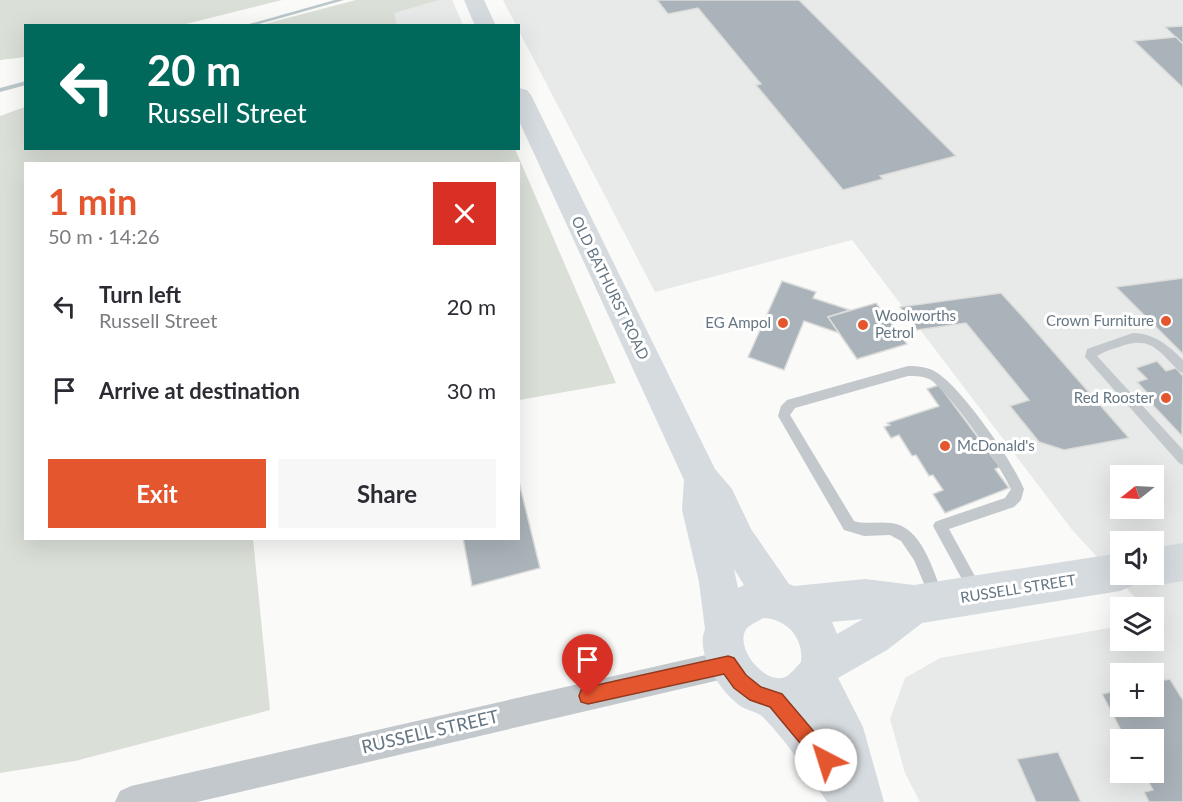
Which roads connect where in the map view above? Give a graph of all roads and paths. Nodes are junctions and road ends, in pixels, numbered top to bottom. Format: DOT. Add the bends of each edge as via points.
graph roads {
  1 [pos="474,0"];
  2 [pos="485,24"];
  3 [pos="520,98"];
  4 [pos="1183,368"];
  5 [pos="1183,459"];
  6 [pos="702,480"];
  7 [pos="1183,562"];
  8 [pos="1164,565"];
  9 [pos="1110,574"];
  10 [pos="978,595"];
  11 [pos="784,602"];
  12 [pos="927,604"];
  13 [pos="727,646"];
  14 [pos="818,671"];
  15 [pos="776,700"];
  16 [pos="132,802"];
  17 [pos="854,802"];
  18 [pos="861,802"];
  1 -- 2 [label="main road"];
  3 -- 6 [label="main road, OLD BATHURST ROAD"];
  4 -- 5 [label="lane" via="1156,342 1140,337 1091,351 1091,357"];
  6 -- 11 [label="main road, OLD BATHURST ROAD" via="720,501 738,542"];
  6 -- 13 [label="main road, OLD BATHURST ROAD" via="700,510 718,582"];
  7 -- 8 [label="main road"];
  9 -- 10 [label="main road, RUSSELL STREET"];
  10 -- 12 [label="main road, RUSSELL STREET"];
  10 -- 12 [label="lane" via="940,526 1009,503 1018,489 1010,472 944,384 925,372 908,371 790,404 784,416 849,526 857,530 898,529 906,534 914,546"];
  11 -- 12 [label="main road, RUSSELL STREET" via="865,599"];
  11 -- 13 [label="main road" via="759,597 744,603 732,614"];
  11 -- 14 [label="main road" via="807,618 818,635 822,654"];
  12 -- 14 [label="main road, RUSSELL STREET"];
  13 -- 15 [label="main road" via="740,682 756,694"];
  13 -- 16 [label="street, RUSSELL STREET"];
  14 -- 15 [label="main road" via="810,688 794,697"];
  14 -- 18 [label="main road" via="841,727"];
  15 -- 17 [label="main road" via="826,760"];
}
